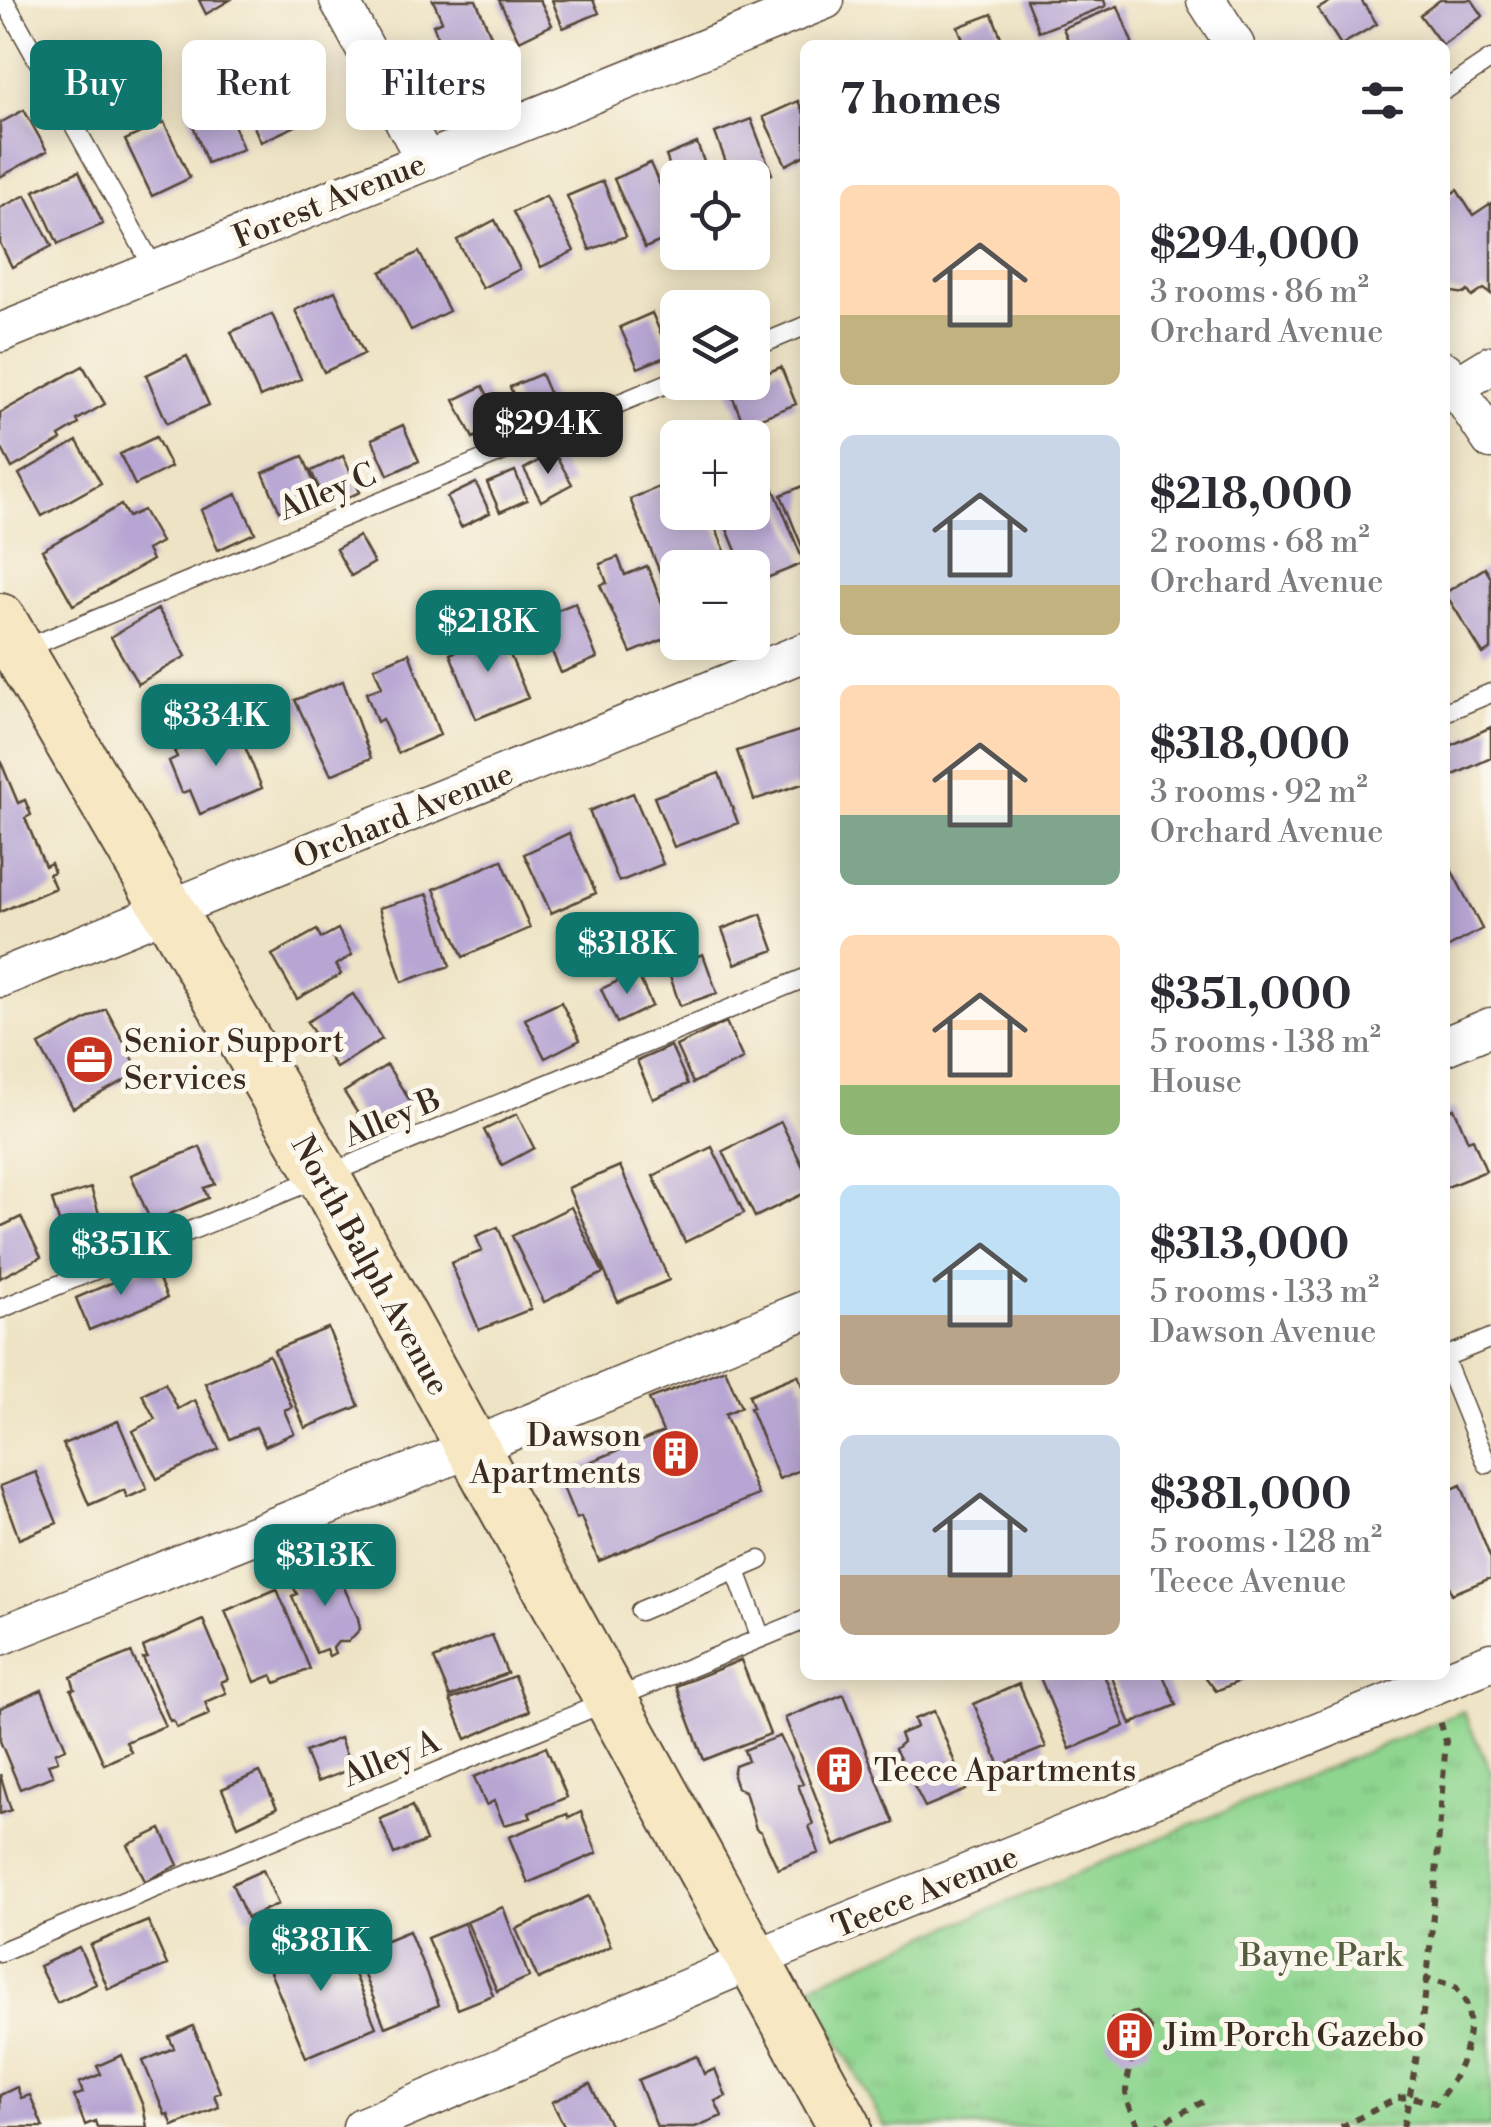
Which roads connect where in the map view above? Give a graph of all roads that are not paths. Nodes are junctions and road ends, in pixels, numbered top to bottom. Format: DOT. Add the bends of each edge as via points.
graph roads {
  1 [pos="4,0"];
  2 [pos="339,0"];
  3 [pos="825,0"];
  4 [pos="1206,0"];
  5 [pos="1232,40"];
  6 [pos="1491,59"];
  7 [pos="1450,87"];
  8 [pos="426,161"];
  9 [pos="155,270"];
  10 [pos="800,328"];
  11 [pos="0,332"];
  12 [pos="770,341"];
  13 [pos="1491,365"];
  14 [pos="1450,384"];
  15 [pos="660,385"];
  16 [pos="1450,385"];
  17 [pos="1491,440"];
  18 [pos="6,644"];
  19 [pos="800,654"];
  20 [pos="1491,693"];
  21 [pos="1450,710"];
  22 [pos="170,910"];
  23 [pos="0,978"];
  24 [pos="800,980"];
  25 [pos="1491,1026"];
  26 [pos="1450,1044"];
  27 [pos="324,1178"];
  28 [pos="0,1309"];
  29 [pos="800,1312"];
  30 [pos="1491,1338"];
  31 [pos="1450,1357"];
  32 [pos="1450,1372"];
  33 [pos="472,1447"];
  34 [pos="1487,1464"];
  35 [pos="760,1560"];
  36 [pos="736,1571"];
  37 [pos="640,1611"];
  38 [pos="800,1622"];
  39 [pos="0,1636"];
  40 [pos="761,1638"];
  41 [pos="1491,1662"];
  42 [pos="1450,1679"];
  43 [pos="1447,1680"];
  44 [pos="610,1700"];
  45 [pos="0,1952"];
  46 [pos="752,1961"];
  47 [pos="362,2127"];
  48 [pos="845,2127"];
  1 -- 9 [label="lane"];
  2 -- 8 [label="street"];
  3 -- 8 [label="street, Forest Avenue"];
  4 -- 5 [label="street"];
  6 -- 7 [label="lane"];
  8 -- 9 [label="street, Forest Avenue"];
  9 -- 11 [label="street, Forest Avenue"];
  10 -- 12 [label="lane"];
  13 -- 14 [label="street"];
  15 -- 18 [label="lane, Alley C"];
  16 -- 17 [label="street"];
  18 -- 22 [label="street, North Balph Avenue"];
  19 -- 22 [label="street, Orchard Avenue"];
  20 -- 21 [label="lane"];
  22 -- 23 [label="street, Orchard Avenue"];
  22 -- 27 [label="street, North Balph Avenue"];
  24 -- 27 [label="lane, Alley B"];
  25 -- 26 [label="street"];
  27 -- 28 [label="lane, Alley B"];
  27 -- 33 [label="street, North Balph Avenue"];
  29 -- 33 [label="street"];
  30 -- 31 [label="lane"];
  32 -- 34 [label="lane"];
  33 -- 39 [label="street"];
  33 -- 44 [label="street, North Balph Avenue"];
  35 -- 36 [label="lane"];
  36 -- 37 [label="lane"];
  36 -- 40 [label="lane"];
  38 -- 40 [label="lane, Alley A"];
  40 -- 44 [label="lane, Alley A"];
  41 -- 42 [label="street, Teece Avenue"];
  43 -- 46 [label="street, Teece Avenue"];
  44 -- 45 [label="lane, Alley A"];
  44 -- 46 [label="street, North Balph Avenue"];
  46 -- 47 [label="street, Teece Avenue"];
  46 -- 48 [label="street, North Balph Avenue"];
}
